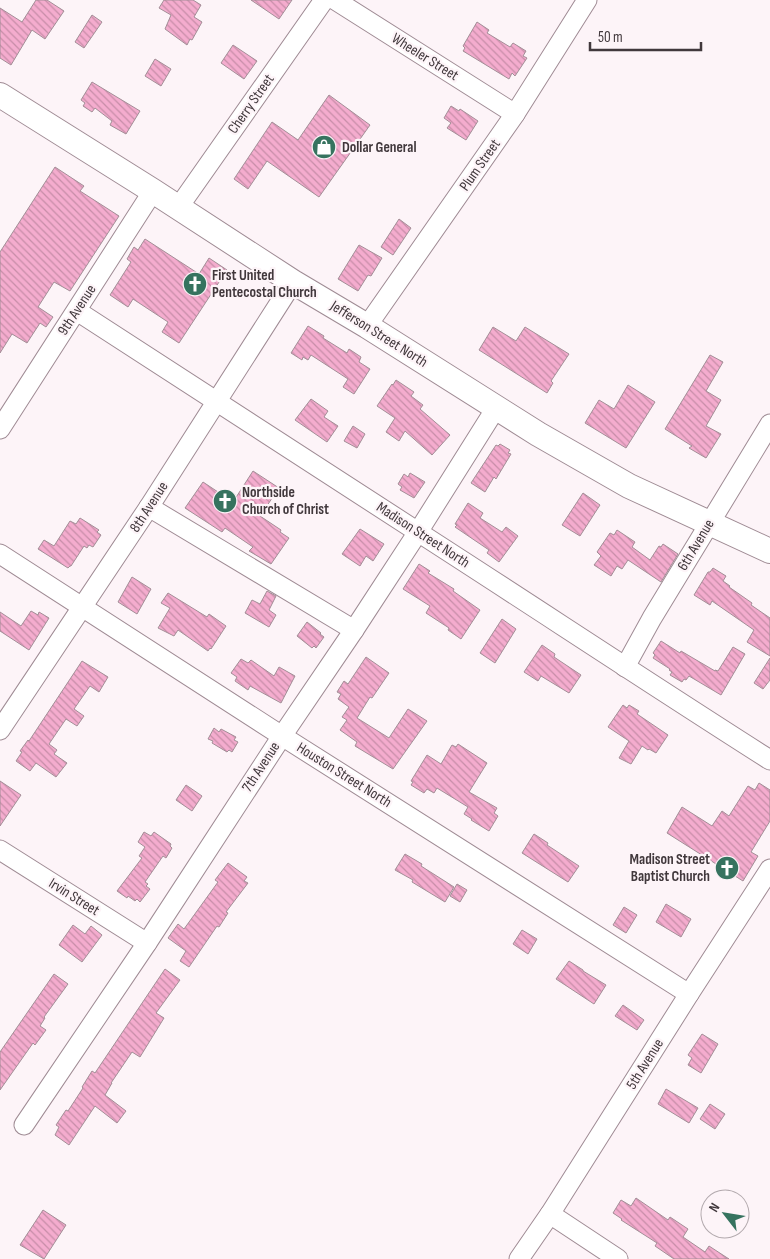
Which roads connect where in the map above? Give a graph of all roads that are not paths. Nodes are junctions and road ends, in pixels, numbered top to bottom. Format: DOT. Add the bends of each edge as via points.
graph roads {
  1 [pos="324,0"];
  2 [pos="335,0"];
  3 [pos="588,0"];
  4 [pos="0,95"];
  5 [pos="515,114"];
  6 [pos="152,191"];
  7 [pos="178,208"];
  8 [pos="293,282"];
  9 [pos="77,311"];
  10 [pos="367,326"];
  11 [pos="216,403"];
  12 [pos="496,408"];
  13 [pos="3,417"];
  14 [pos="770,424"];
  15 [pos="150,507"];
  16 [pos="709,524"];
  17 [pos="418,532"];
  18 [pos="770,551"];
  19 [pos="0,554"];
  20 [pos="83,607"];
  21 [pos="354,630"];
  22 [pos="625,667"];
  23 [pos="0,730"];
  24 [pos="282,736"];
  25 [pos="770,760"];
  26 [pos="0,850"];
  27 [pos="770,869"];
  28 [pos="147,944"];
  29 [pos="689,994"];
  30 [pos="24,1125"];
  31 [pos="550,1214"];
  32 [pos="519,1259"];
  33 [pos="618,1259"];
  1 -- 7 [label="street, Cherry Street"];
  2 -- 5 [label="street, Wheeler Street"];
  3 -- 5 [label="street, Plum Street"];
  4 -- 6 [label="main road, Jefferson Street North"];
  5 -- 10 [label="street, Plum Street"];
  6 -- 7 [label="main road, Jefferson Street North"];
  6 -- 9 [label="street, 9th Avenue"];
  7 -- 8 [label="main road, Jefferson Street North"];
  8 -- 10 [label="main road, Jefferson Street North"];
  8 -- 11 [label="street, 8th Avenue"];
  9 -- 11 [label="street, Madison Street North"];
  9 -- 13 [label="street, 9th Avenue"];
  10 -- 12 [label="main road, Jefferson Street North"];
  11 -- 15 [label="street, 8th Avenue"];
  11 -- 17 [label="street, Madison Street North"];
  12 -- 16 [label="main road, Jefferson Street North" via="628,486"];
  12 -- 17 [label="street, 7th Avenue"];
  14 -- 16 [label="street, 6th Avenue"];
  15 -- 20 [label="street, 8th Avenue"];
  15 -- 21 [label="street"];
  16 -- 18 [label="main road, Jefferson Street North"];
  16 -- 22 [label="street, 6th Avenue"];
  17 -- 21 [label="street, 7th Avenue"];
  17 -- 22 [label="street, Madison Street North"];
  19 -- 20 [label="street, Houston Street North"];
  20 -- 23 [label="street, 8th Avenue"];
  20 -- 24 [label="street, Houston Street North"];
  21 -- 24 [label="street, 7th Avenue"];
  22 -- 25 [label="street, Madison Street North"];
  24 -- 28 [label="street, 7th Avenue"];
  24 -- 29 [label="street, Houston Street North"];
  26 -- 28 [label="street, Irvin Street"];
  27 -- 29 [label="street, 5th Avenue"];
  28 -- 30 [label="street, 7th Avenue"];
  29 -- 31 [label="street, 5th Avenue"];
  31 -- 32 [label="street, 5th Avenue"];
  31 -- 33 [label="street"];
}
